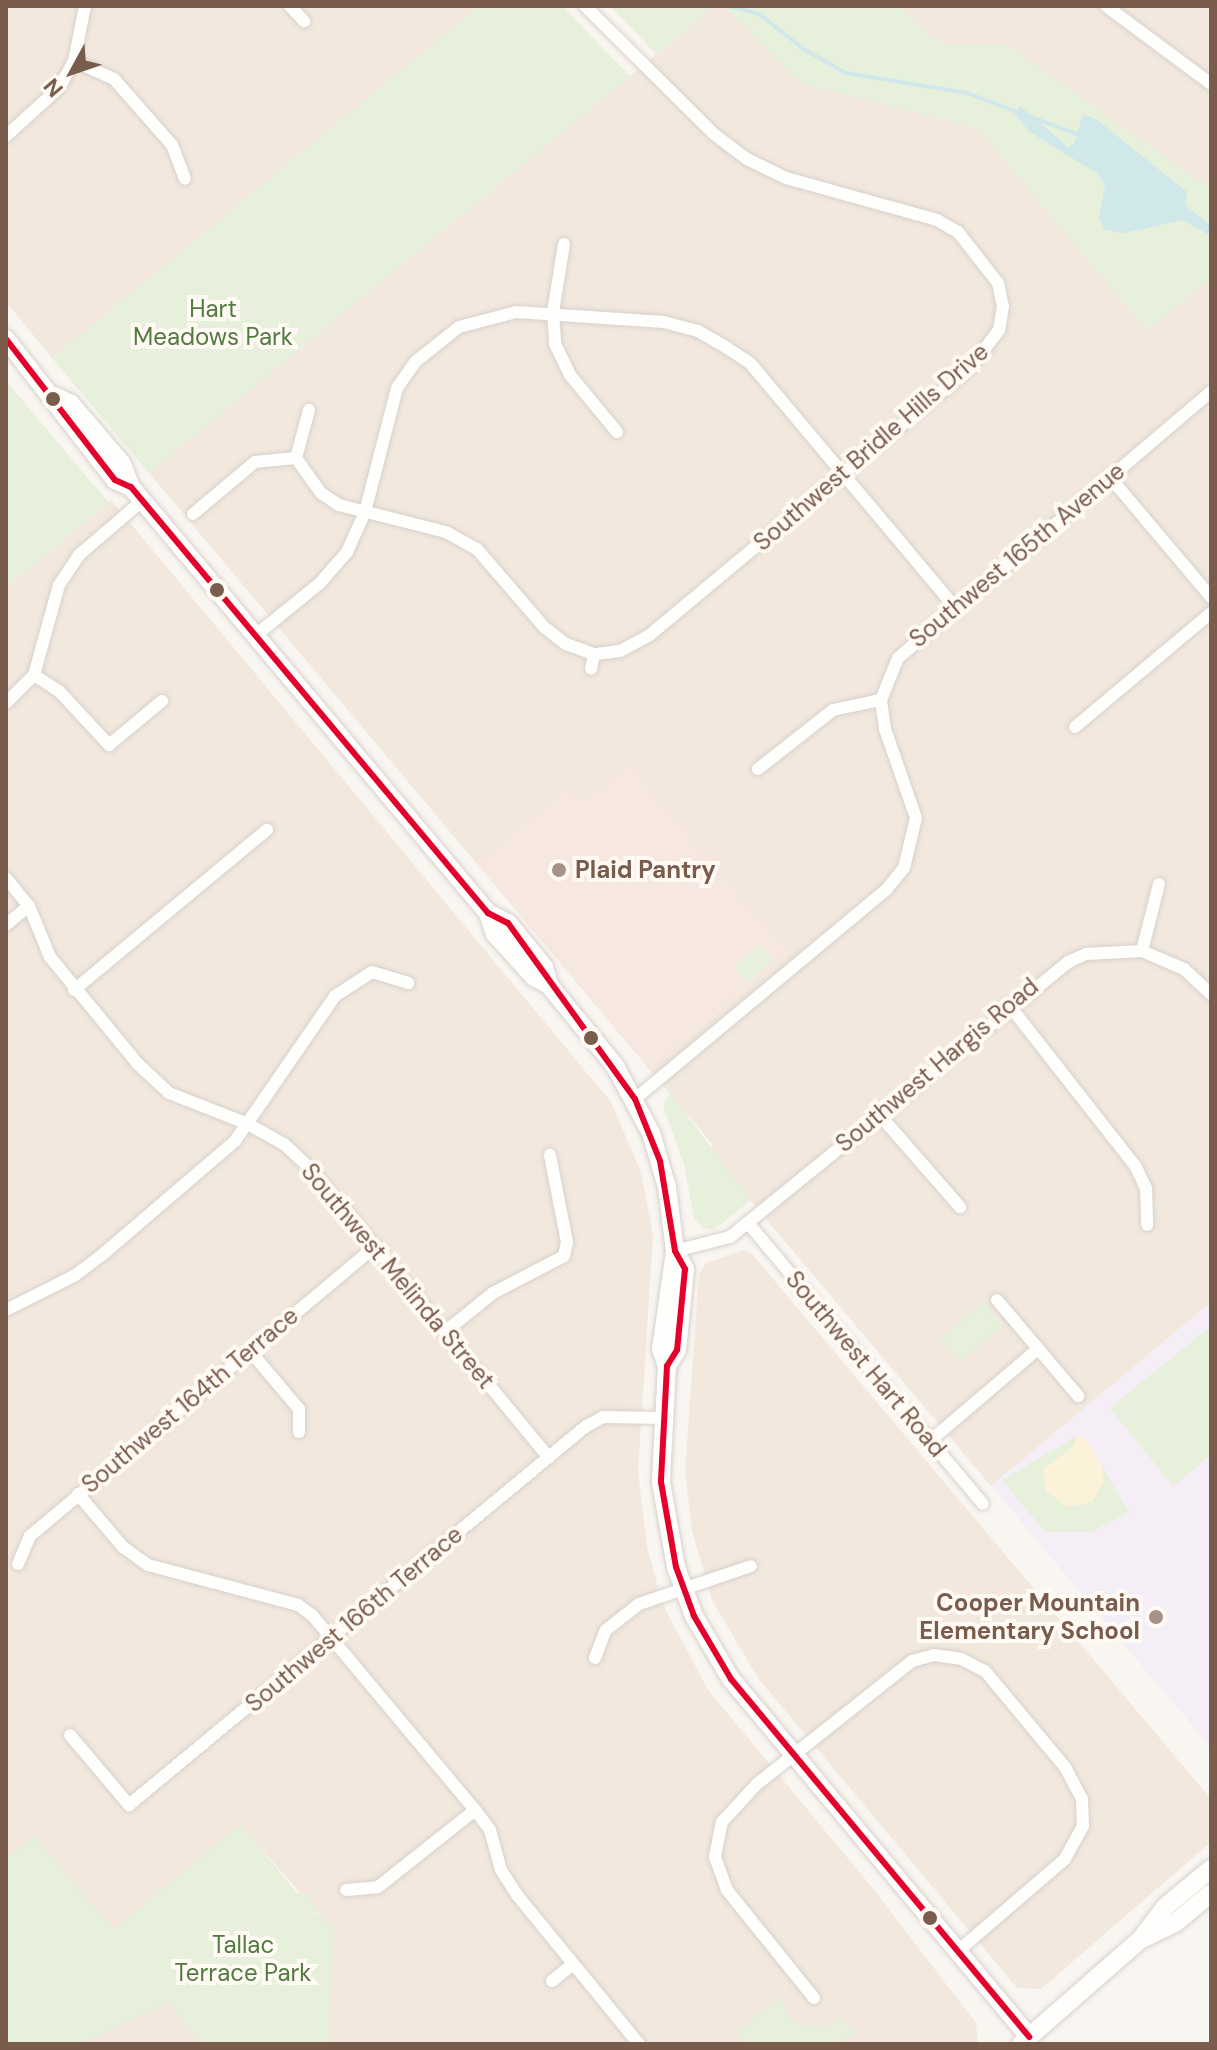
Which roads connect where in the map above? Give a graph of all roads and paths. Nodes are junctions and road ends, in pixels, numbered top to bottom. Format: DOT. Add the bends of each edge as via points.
graph roads {
  1 [pos="85,6"];
  2 [pos="290,6"];
  3 [pos="585,6"];
  4 [pos="1106,6"];
  5 [pos="304,21"];
  6 [pos="74,61"];
  7 [pos="1211,84"];
  8 [pos="6,136"];
  9 [pos="185,179"];
  10 [pos="564,244"];
  11 [pos="553,312"];
  12 [pos="6,339"];
  13 [pos="1211,392"];
  14 [pos="309,410"];
  15 [pos="617,432"];
  16 [pos="296,458"];
  17 [pos="843,474"];
  18 [pos="1109,476"];
  19 [pos="137,494"];
  20 [pos="365,512"];
  21 [pos="193,514"];
  22 [pos="1211,597"];
  23 [pos="954,606"];
  24 [pos="1211,613"];
  25 [pos="256,635"];
  26 [pos="594,654"];
  27 [pos="591,669"];
  28 [pos="34,675"];
  29 [pos="881,700"];
  30 [pos="162,701"];
  31 [pos="6,703"];
  32 [pos="1075,727"];
  33 [pos="758,769"];
  34 [pos="267,830"];
  35 [pos="6,878"];
  36 [pos="1159,884"];
  37 [pos="29,906"];
  38 [pos="6,925"];
  39 [pos="1142,951"];
  40 [pos="408,983"];
  41 [pos="74,990"];
  42 [pos="1211,994"];
  43 [pos="1009,1005"];
  44 [pos="635,1099"];
  45 [pos="878,1113"];
  46 [pos="248,1124"];
  47 [pos="550,1155"];
  48 [pos="960,1207"];
  49 [pos="748,1223"];
  50 [pos="1147,1225"];
  51 [pos="375,1246"];
  52 [pos="675,1251"];
  53 [pos="997,1300"];
  54 [pos="6,1310"];
  55 [pos="446,1331"];
  56 [pos="1038,1349"];
  57 [pos="250,1351"];
  58 [pos="1078,1396"];
  59 [pos="664,1418"];
  60 [pos="299,1432"];
  61 [pos="931,1440"];
  62 [pos="549,1458"];
  63 [pos="78,1494"];
  64 [pos="983,1504"];
  65 [pos="18,1564"];
  66 [pos="751,1566"];
  67 [pos="683,1587"];
  68 [pos="334,1637"];
  69 [pos="595,1658"];
  70 [pos="70,1735"];
  71 [pos="794,1756"];
  72 [pos="475,1810"];
  73 [pos="1211,1869"];
  74 [pos="346,1890"];
  75 [pos="1211,1893"];
  76 [pos="1141,1939"];
  77 [pos="957,1952"];
  78 [pos="573,1964"];
  79 [pos="552,1981"];
  80 [pos="814,1998"];
  81 [pos="1025,2040"];
  82 [pos="639,2044"];
  1 -- 6 [label="street"];
  2 -- 5 [label="street"];
  3 -- 17 [label="street, Southwest Bridle Hills Drive" via="715,135 747,159 786,178 937,220 958,232 998,283 1003,306 988,350"];
  4 -- 7 [label="street"];
  6 -- 8 [label="street" via="44,104"];
  6 -- 9 [label="street" via="114,79 172,145"];
  10 -- 11 [label="street"];
  11 -- 15 [label="street" via="555,344 570,375"];
  11 -- 17 [label="street" via="664,322 698,331 750,363"];
  11 -- 20 [label="street" via="482,317 430,346 397,388"];
  12 -- 19 [label="main road" via="127,470"];
  13 -- 18 [label="street, Southwest 165th Avenue"];
  14 -- 16 [label="street"];
  16 -- 20 [label="street" via="330,500"];
  16 -- 21 [label="street" via="255,462"];
  17 -- 23 [label="street"];
  17 -- 26 [label="street, Southwest Bridle Hills Drive" via="650,635 620,651"];
  18 -- 22 [label="street"];
  18 -- 23 [label="street, Southwest 165th Avenue"];
  19 -- 25 [label="main road"];
  19 -- 28 [label="street" via="87,546 59,585"];
  20 -- 25 [label="street" via="347,552 320,583"];
  20 -- 26 [label="street" via="446,532 477,549 544,627 566,644"];
  23 -- 29 [label="street, Southwest 165th Avenue" via="898,658"];
  24 -- 32 [label="street"];
  25 -- 44 [label="main road" via="488,913 508,923 544,967 549,985"];
  26 -- 27 [label="street"];
  28 -- 30 [label="street" via="59,691 109,745"];
  28 -- 31 [label="street"];
  29 -- 33 [label="street" via="833,710"];
  29 -- 44 [label="street" via="885,729 916,818 904,868 886,890"];
  34 -- 41 [label="street"];
  35 -- 37 [label="street, Southwest Melinda Street"];
  36 -- 39 [label="street"];
  37 -- 38 [label="street"];
  37 -- 41 [label="street, Southwest Melinda Street" via="50,957"];
  39 -- 42 [label="street, Southwest Hargis Road" via="1184,969"];
  39 -- 43 [label="street, Southwest Hargis Road" via="1077,958"];
  40 -- 46 [label="street" via="372,972 335,996 303,1035"];
  41 -- 46 [label="street, Southwest Melinda Street" via="169,1093"];
  43 -- 45 [label="street, Southwest Hargis Road"];
  43 -- 50 [label="street" via="1136,1167 1146,1188"];
  44 -- 52 [label="main road" via="660,1161"];
  45 -- 48 [label="street"];
  45 -- 49 [label="street, Southwest Hargis Road"];
  46 -- 51 [label="street, Southwest Melinda Street" via="284,1144 311,1169"];
  46 -- 54 [label="street" via="102,1255 74,1276"];
  47 -- 55 [label="street" via="567,1242 564,1256 493,1293"];
  49 -- 52 [label="street, Southwest Hargis Road" via="715,1245"];
  49 -- 61 [label="street, Southwest Hart Road"];
  51 -- 55 [label="street, Southwest Melinda Street"];
  51 -- 57 [label="street, Southwest 164th Terrace"];
  52 -- 59 [label="main road" via="661,1349 667,1366"];
  53 -- 56 [label="street"];
  55 -- 62 [label="street, Southwest Melinda Street"];
  56 -- 58 [label="street"];
  56 -- 61 [label="street"];
  57 -- 60 [label="street" via="299,1409"];
  57 -- 63 [label="street, Southwest 164th Terrace"];
  59 -- 62 [label="street, Southwest 166th Terrace" via="603,1417"];
  59 -- 67 [label="main road" via="661,1482"];
  61 -- 64 [label="street, Southwest Hart Road"];
  62 -- 68 [label="street, Southwest 166th Terrace"];
  63 -- 65 [label="street, Southwest 164th Terrace" via="30,1536"];
  63 -- 68 [label="street" via="123,1547 148,1565 298,1605"];
  66 -- 67 [label="street"];
  67 -- 69 [label="street" via="639,1604 606,1630"];
  67 -- 71 [label="main road" via="731,1679"];
  68 -- 70 [label="street, Southwest 166th Terrace" via="129,1805"];
  68 -- 72 [label="street"];
  71 -- 77 [label="main road"];
  71 -- 77 [label="street" via="912,1661 934,1655 961,1659 985,1671 1065,1767 1082,1799 1083,1826 1073,1847"];
  71 -- 80 [label="street" via="735,1804 722,1822 715,1857 727,1890"];
  72 -- 74 [label="street" via="378,1887"];
  72 -- 78 [label="street" via="490,1830 501,1870"];
  73 -- 76 [label="main road" via="1165,1907"];
  75 -- 76 [label="main road" via="1175,1923"];
  76 -- 81 [label="main road"];
  77 -- 81 [label="main road"];
  78 -- 79 [label="street"];
  78 -- 82 [label="street"];
}
